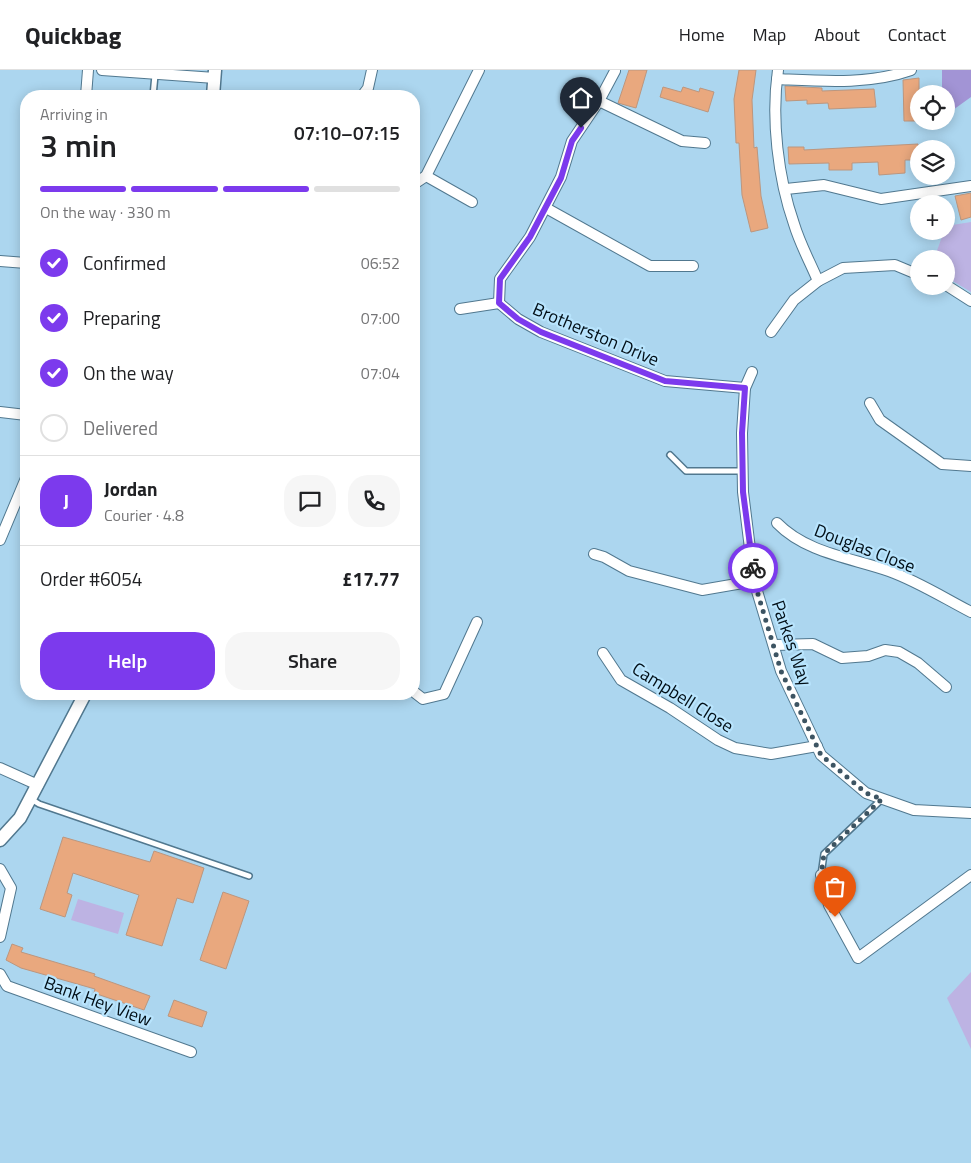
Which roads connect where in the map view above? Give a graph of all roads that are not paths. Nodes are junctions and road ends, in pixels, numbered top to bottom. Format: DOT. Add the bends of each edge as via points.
graph roads {
  1 [pos="88,70"];
  2 [pos="102,70"];
  3 [pos="372,70"];
  4 [pos="479,70"];
  5 [pos="911,70"];
  6 [pos="615,71"];
  7 [pos="153,73"];
  8 [pos="215,74"];
  9 [pos="778,74"];
  10 [pos="86,90"];
  11 [pos="153,90"];
  12 [pos="214,90"];
  13 [pos="366,90"];
  14 [pos="599,101"];
  15 [pos="705,143"];
  16 [pos="426,176"];
  17 [pos="420,180"];
  18 [pos="971,186"];
  19 [pos="786,189"];
  20 [pos="472,202"];
  21 [pos="546,208"];
  22 [pos="0,261"];
  23 [pos="20,263"];
  24 [pos="693,266"];
  25 [pos="910,271"];
  26 [pos="818,281"];
  27 [pos="955,291"];
  28 [pos="971,302"];
  29 [pos="499,303"];
  30 [pos="460,309"];
  31 [pos="771,332"];
  32 [pos="752,372"];
  33 [pos="745,388"];
  34 [pos="870,403"];
  35 [pos="0,412"];
  36 [pos="20,414"];
  37 [pos="670,455"];
  38 [pos="971,466"];
  39 [pos="742,471"];
  40 [pos="20,492"];
  41 [pos="778,523"];
  42 [pos="0,540"];
  43 [pos="594,554"];
  44 [pos="754,581"];
  45 [pos="971,612"];
  46 [pos="477,622"];
  47 [pos="775,645"];
  48 [pos="602,654"];
  49 [pos="946,687"];
  50 [pos="420,697"];
  51 [pos="82,700"];
  52 [pos="817,746"];
  53 [pos="0,768"];
  54 [pos="38,784"];
  55 [pos="30,799"];
  56 [pos="882,799"];
  57 [pos="971,813"];
  58 [pos="0,840"];
  59 [pos="0,869"];
  60 [pos="821,875"];
  61 [pos="971,875"];
  62 [pos="248,876"];
  63 [pos="0,937"];
  64 [pos="0,974"];
  65 [pos="191,1052"];
  1 -- 10 [label="street"];
  2 -- 7 [label="street"];
  3 -- 13 [label="street"];
  4 -- 16 [label="street"];
  5 -- 9 [label="street" via="845,81"];
  6 -- 14 [label="street"];
  7 -- 8 [label="street"];
  7 -- 11 [label="lane"];
  8 -- 12 [label="street"];
  9 -- 19 [label="street" via="774,105"];
  14 -- 15 [label="street" via="682,141"];
  14 -- 21 [label="street" via="572,141 561,178"];
  16 -- 17 [label="street"];
  16 -- 20 [label="street"];
  18 -- 19 [label="street" via="881,199 824,186"];
  19 -- 26 [label="street" via="794,224"];
  21 -- 24 [label="street" via="650,266"];
  21 -- 29 [label="street" via="500,279"];
  22 -- 23 [label="street"];
  25 -- 26 [label="street" via="895,265 843,268"];
  26 -- 31 [label="street" via="794,300"];
  27 -- 28 [label="street"];
  29 -- 30 [label="street"];
  29 -- 33 [label="street, Brotherston Drive" via="541,332 665,381"];
  32 -- 33 [label="street, Parkes Way"];
  33 -- 39 [label="street, Parkes Way"];
  34 -- 38 [label="street" via="880,420 942,464"];
  35 -- 36 [label="street"];
  37 -- 39 [label="lane" via="686,471"];
  39 -- 44 [label="street, Parkes Way"];
  40 -- 42 [label="street"];
  41 -- 45 [label="street, Douglas Close" via="788,534 809,545 890,571"];
  43 -- 44 [label="street" via="629,571 702,590"];
  44 -- 47 [label="street, Parkes Way"];
  46 -- 50 [label="street" via="444,694"];
  47 -- 49 [label="street" via="813,644 842,658 868,656 885,650 899,652 918,663"];
  47 -- 52 [label="street, Parkes Way" via="781,671"];
  48 -- 52 [label="street, Campbell Close" via="621,680 726,744 771,754"];
  51 -- 54 [label="street"];
  52 -- 56 [label="street, Parkes Way" via="821,755 866,793"];
  53 -- 54 [label="street"];
  54 -- 55 [label="street"];
  55 -- 58 [label="street" via="20,818"];
  55 -- 62 [label="lane"];
  56 -- 57 [label="street, Parkes Way" via="914,810"];
  56 -- 60 [label="lane" via="824,854"];
  59 -- 63 [label="street" via="11,888"];
  60 -- 61 [label="street" via="829,905 858,958"];
  64 -- 65 [label="street, Bank Hey View" via="6,986"];
}
